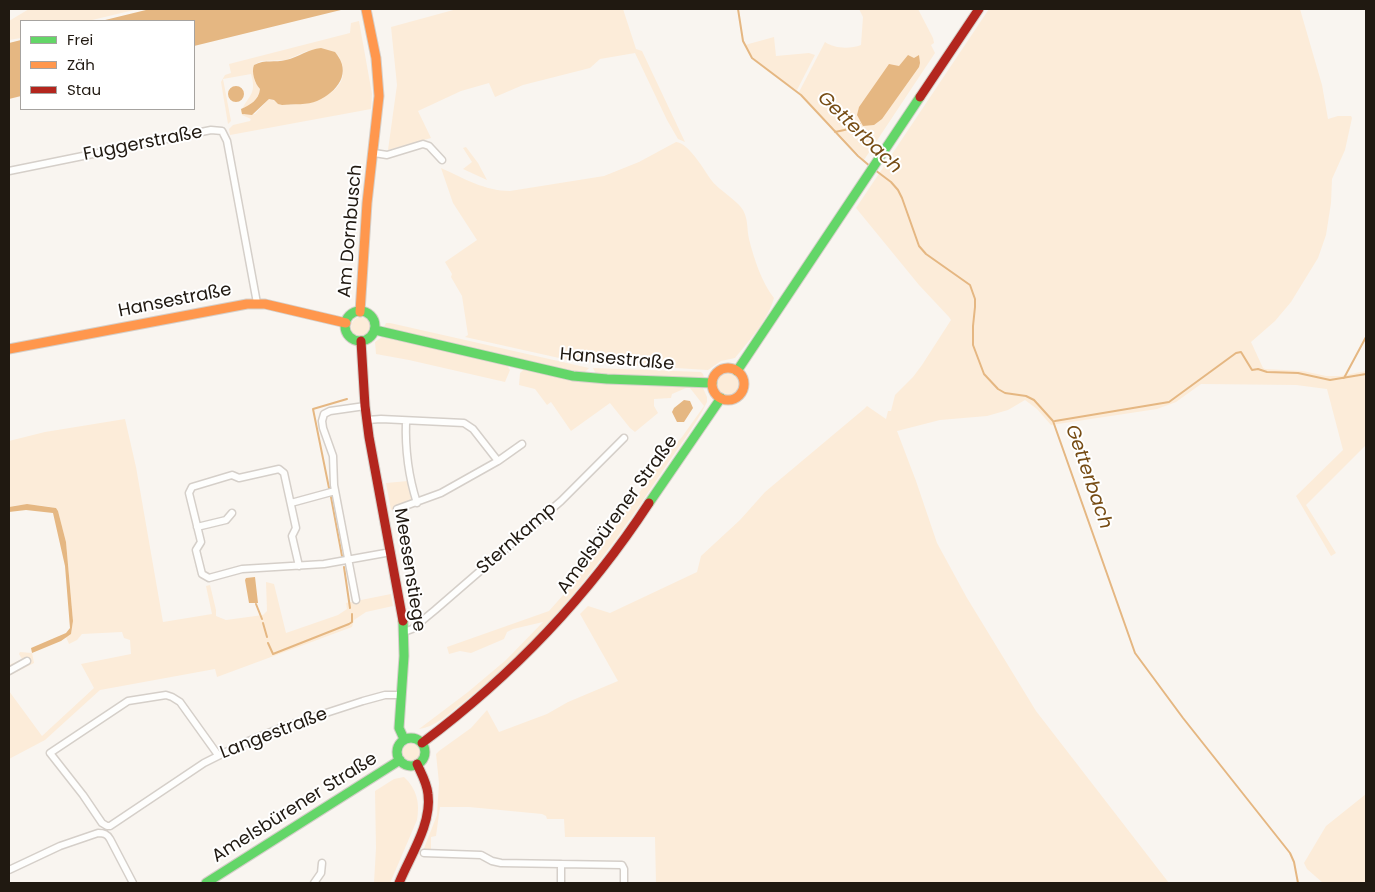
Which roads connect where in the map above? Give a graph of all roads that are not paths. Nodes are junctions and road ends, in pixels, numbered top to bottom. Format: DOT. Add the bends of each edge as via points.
graph roads {
  1 [pos="979,9"];
  2 [pos="367,10"];
  3 [pos="374,153"];
  4 [pos="442,160"];
  5 [pos="9,170"];
  6 [pos="256,303"];
  7 [pos="360,312"];
  8 [pos="346,323"];
  9 [pos="375,330"];
  10 [pos="361,341"];
  11 [pos="9,349"];
  12 [pos="737,371"];
  13 [pos="712,383"];
  14 [pos="721,398"];
  15 [pos="365,406"];
  16 [pos="367,420"];
  17 [pos="406,421"];
  18 [pos="624,438"];
  19 [pos="522,444"];
  20 [pos="498,461"];
  21 [pos="335,492"];
  22 [pos="291,502"];
  23 [pos="417,503"];
  24 [pos="397,509"];
  25 [pos="232,513"];
  26 [pos="197,527"];
  27 [pos="391,552"];
  28 [pos="349,561"];
  29 [pos="299,566"];
  30 [pos="356,600"];
  31 [pos="404,632"];
  32 [pos="27,661"];
  33 [pos="9,671"];
  34 [pos="400,695"];
  35 [pos="404,739"];
  36 [pos="422,743"];
  37 [pos="218,755"];
  38 [pos="400,760"];
  39 [pos="417,764"];
  40 [pos="105,830"];
  41 [pos="424,853"];
  42 [pos="322,863"];
  43 [pos="561,864"];
  44 [pos="9,870"];
  45 [pos="133,883"];
  46 [pos="206,883"];
  47 [pos="314,883"];
  48 [pos="399,883"];
  49 [pos="561,883"];
  50 [pos="624,883"];
  1 -- 12 [label="street"];
  2 -- 3 [label="street, Am Dornbusch" via="378,71"];
  3 -- 4 [label="street, Am Dornbusch" via="387,155 422,144 429,146"];
  3 -- 7 [label="street, Am Dornbusch" via="367,203"];
  5 -- 6 [label="street, Fuggerstraße" via="211,130 222,131 227,140"];
  6 -- 8 [label="street, Hansestraße"];
  6 -- 11 [label="street, Hansestraße"];
  7 -- 8 [label="street" via="353,314"];
  7 -- 9 [label="street" via="373,319"];
  8 -- 10 [label="street" via="348,335"];
  9 -- 10 [label="street"];
  9 -- 13 [label="street, Hansestraße" via="573,376"];
  10 -- 15 [label="street, Meesenstiege"];
  12 -- 13 [label="street" via="722,370"];
  12 -- 14 [label="street" via="744,381 742,392 732,400"];
  13 -- 14 [label="street" via="714,392"];
  14 -- 36 [label="street, Amelsbürener Straße" via="633,528 576,603 506,677"];
  15 -- 16 [label="street, Meesenstiege"];
  15 -- 21 [label="street" via="324,414 323,428 333,456"];
  16 -- 17 [label="street"];
  16 -- 27 [label="street, Meesenstiege"];
  17 -- 20 [label="street" via="470,425"];
  17 -- 23 [label="street" via="407,462"];
  18 -- 31 [label="street, Sternkamp" via="562,501 429,616"];
  19 -- 20 [label="street"];
  20 -- 23 [label="street" via="456,486"];
  21 -- 22 [label="street"];
  21 -- 28 [label="street"];
  22 -- 26 [label="street" via="284,473 279,469 239,478 232,475 215,479 192,487 188,493"];
  22 -- 29 [label="street" via="296,528 292,536"];
  23 -- 24 [label="street"];
  25 -- 26 [label="street" via="226,520"];
  26 -- 29 [label="street" via="201,542 196,550 198,560 202,574 209,578 249,568"];
  27 -- 28 [label="street"];
  27 -- 31 [label="street, Meesenstiege"];
  28 -- 29 [label="street"];
  28 -- 30 [label="street"];
  31 -- 34 [label="street, Meesenstiege"];
  32 -- 33 [label="street"];
  34 -- 35 [label="street, Meesenstiege" via="399,728"];
  34 -- 37 [label="street, Langestraße" via="385,695 318,715 266,733"];
  35 -- 36 [label="street" via="414,738"];
  35 -- 38 [label="street, Amelsbürener Straße" via="397,751"];
  36 -- 39 [label="street" via="424,758"];
  37 -- 40 [label="street, Langestraße"];
  37 -- 40 [label="street" via="176,699 166,695 133,699 123,704 50,754 83,795"];
  38 -- 39 [label="street, Amelsbürener Straße" via="408,766"];
  38 -- 46 [label="street, Amelsbürener Straße"];
  39 -- 48 [label="street" via="428,792 428,809"];
  40 -- 44 [label="street, Langestraße" via="62,845"];
  40 -- 45 [label="street"];
  41 -- 43 [label="street" via="481,855 501,863"];
  42 -- 47 [label="street" via="321,873"];
  43 -- 49 [label="street"];
  43 -- 50 [label="street" via="622,865"];
}
